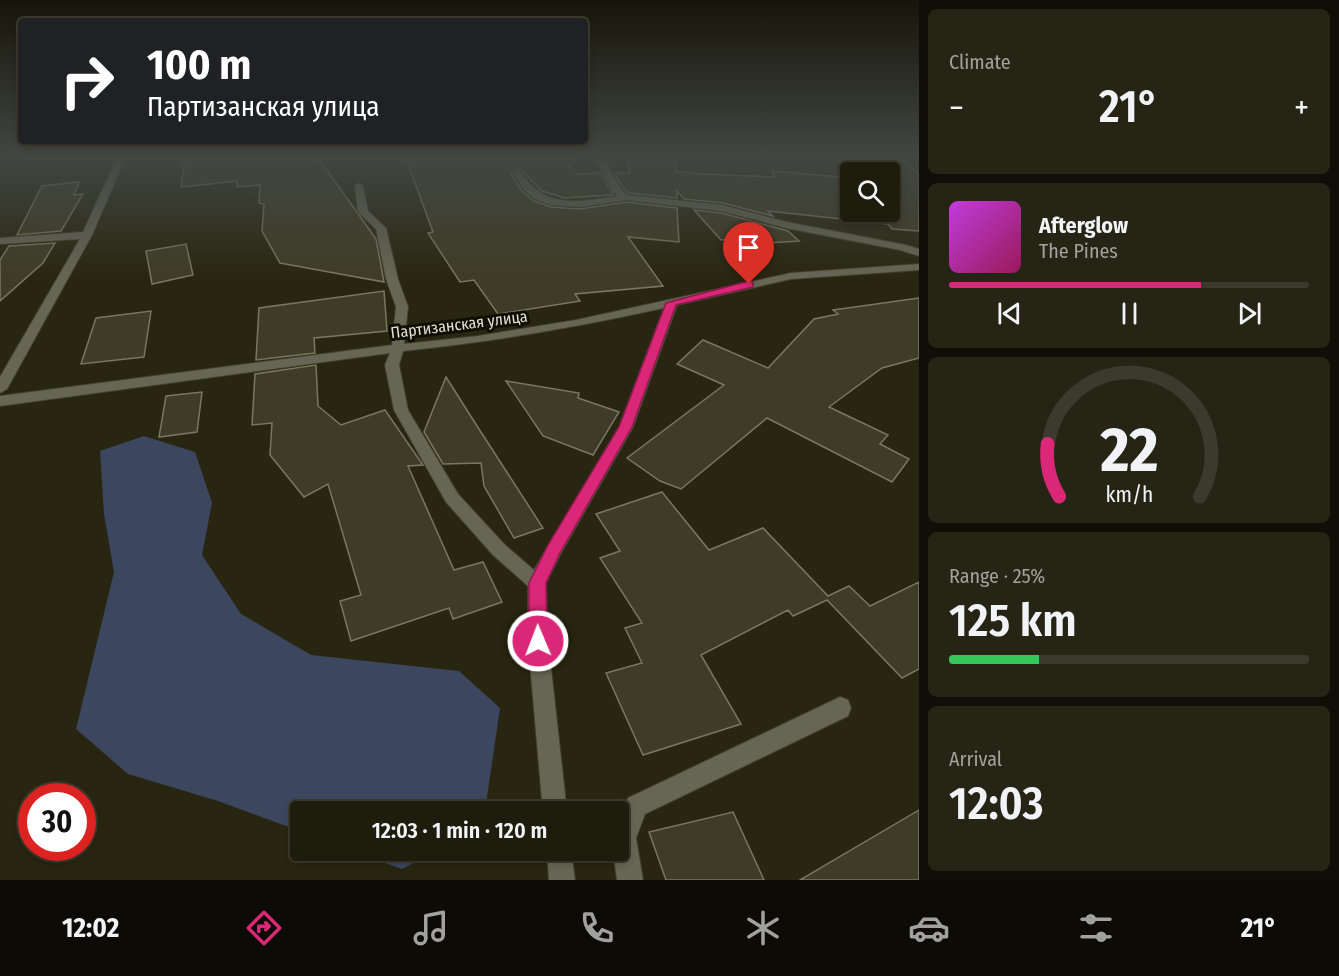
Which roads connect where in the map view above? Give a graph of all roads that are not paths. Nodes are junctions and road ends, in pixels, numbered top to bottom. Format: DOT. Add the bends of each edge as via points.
graph roads {
  1 [pos="104,197"];
  2 [pos="361,197"];
  3 [pos="536,197"];
  4 [pos="618,197"];
  5 [pos="635,197"];
  6 [pos="87,235"];
  7 [pos="0,241"];
  8 [pos="919,253"];
  9 [pos="919,267"];
  10 [pos="672,303"];
  11 [pos="398,348"];
  12 [pos="0,389"];
  13 [pos="0,401"];
  14 [pos="537,583"];
  15 [pos="840,708"];
  16 [pos="554,801"];
  17 [pos="560,861"];
  18 [pos="562,880"];
  19 [pos="630,880"];
  1 -- 6 [label="street"];
  2 -- 11 [label="street" via="363,212 381,228 402,307"];
  3 -- 4 [label="street" via="563,204"];
  5 -- 8 [label="street" via="722,208"];
  6 -- 7 [label="street"];
  6 -- 12 [label="street"];
  9 -- 10 [label="street, Партизанская улица" via="791,276"];
  10 -- 11 [label="street, Партизанская улица" via="565,326"];
  10 -- 14 [label="street" via="626,427"];
  11 -- 13 [label="street, Партизанская улица"];
  11 -- 14 [label="street" via="392,365 401,410 452,498 499,550"];
  14 -- 16 [label="street" via="538,641"];
  15 -- 19 [label="street" via="636,806 624,838"];
  17 -- 18 [label="street"];
}
